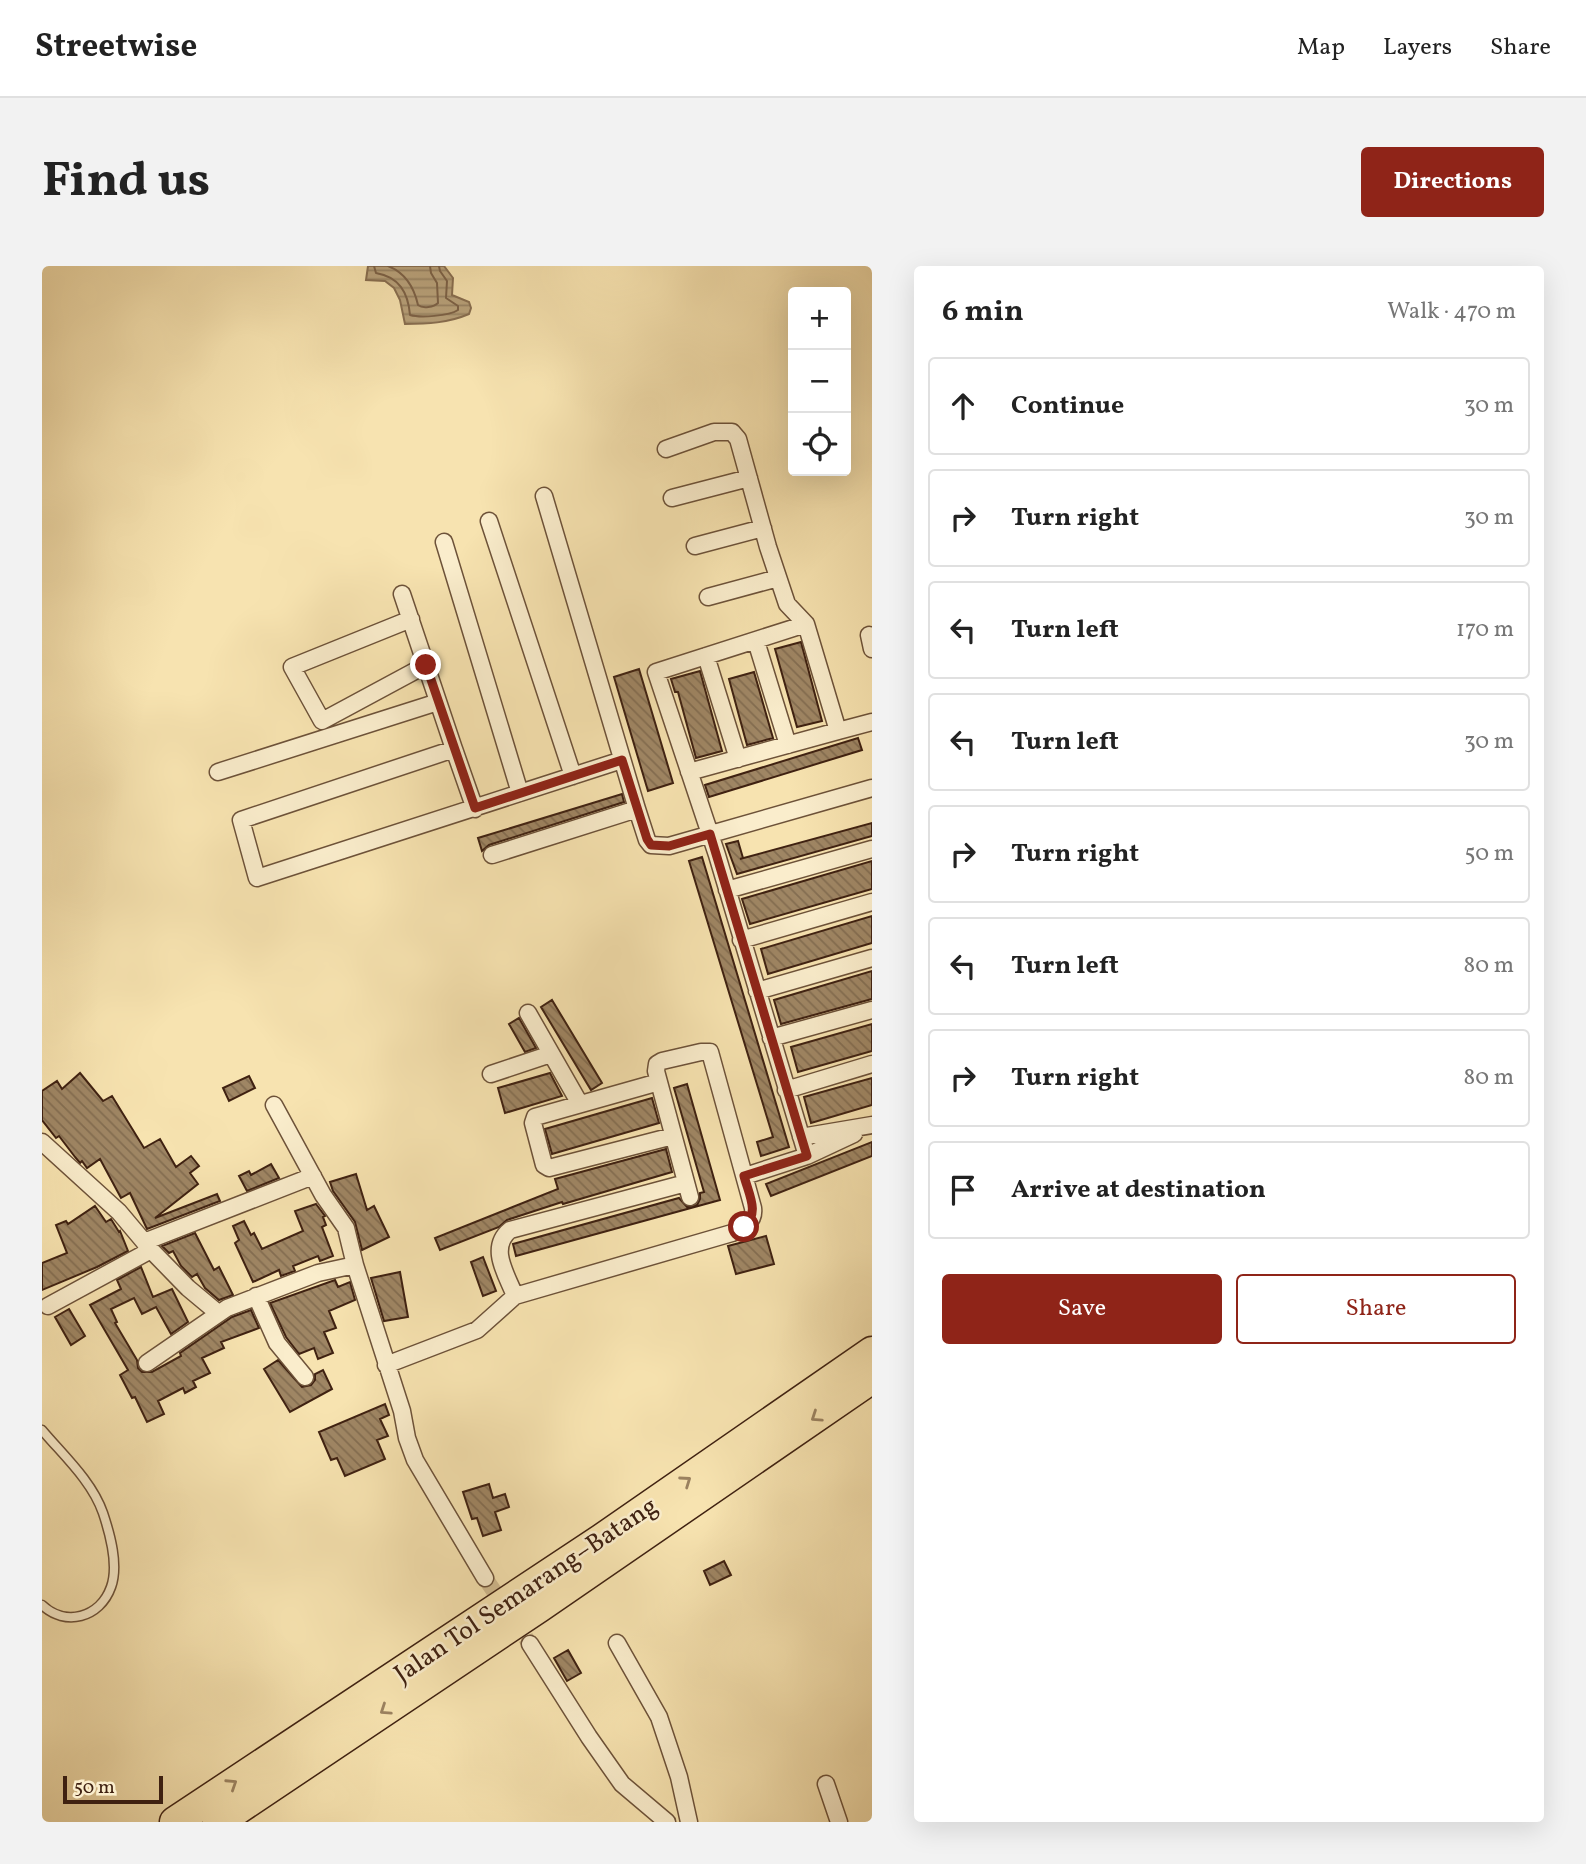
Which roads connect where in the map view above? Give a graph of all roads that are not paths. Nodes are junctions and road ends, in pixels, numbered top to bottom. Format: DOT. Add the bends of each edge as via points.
graph roads {
  1 [pos="666,449"];
  2 [pos="749,478"];
  3 [pos="544,496"];
  4 [pos="672,498"];
  5 [pos="489,521"];
  6 [pos="763,528"];
  7 [pos="444,542"];
  8 [pos="695,546"];
  9 [pos="778,578"];
  10 [pos="402,594"];
  11 [pos="708,597"];
  12 [pos="411,619"];
  13 [pos="806,624"];
  14 [pos="756,640"];
  15 [pos="706,656"];
  16 [pos="426,665"];
  17 [pos="438,702"];
  18 [pos="322,721"];
  19 [pos="872,722"];
  20 [pos="838,731"];
  21 [pos="330,736"];
  22 [pos="788,745"];
  23 [pos="454,749"];
  24 [pos="738,759"];
  25 [pos="622,760"];
  26 [pos="218,772"];
  27 [pos="689,772"];
  28 [pos="573,776"];
  29 [pos="872,788"];
  30 [pos="520,793"];
  31 [pos="475,808"];
  32 [pos="637,809"];
  33 [pos="710,834"];
  34 [pos="872,849"];
  35 [pos="492,855"];
  36 [pos="727,890"];
  37 [pos="872,902"];
  38 [pos="741,940"];
  39 [pos="872,958"];
  40 [pos="757,991"];
  41 [pos="872,1010"];
  42 [pos="528,1013"];
  43 [pos="771,1038"];
  44 [pos="551,1054"];
  45 [pos="872,1064"];
  46 [pos="491,1074"];
  47 [pos="659,1082"];
  48 [pos="786,1090"];
  49 [pos="580,1104"];
  50 [pos="274,1105"];
  51 [pos="872,1125"];
  52 [pos="673,1136"];
  53 [pos="801,1137"];
  54 [pos="42,1142"];
  55 [pos="807,1156"];
  56 [pos="313,1176"];
  57 [pos="744,1176"];
  58 [pos="147,1246"];
  59 [pos="355,1265"];
  60 [pos="256,1296"];
  61 [pos="515,1296"];
  62 [pos="48,1306"];
  63 [pos="218,1313"];
  64 [pos="872,1352"];
  65 [pos="147,1363"];
  66 [pos="386,1365"];
  67 [pos="305,1377"];
  68 [pos="872,1378"];
  69 [pos="42,1430"];
  70 [pos="485,1578"];
  71 [pos="42,1605"];
  72 [pos="617,1643"];
  73 [pos="530,1644"];
  74 [pos="825,1784"];
  75 [pos="175,1822"];
  76 [pos="218,1822"];
  77 [pos="667,1822"];
  78 [pos="689,1822"];
  79 [pos="839,1822"];
  1 -- 2 [label="street" via="714,432 732,432"];
  2 -- 4 [label="street"];
  2 -- 6 [label="street"];
  3 -- 25 [label="street"];
  5 -- 28 [label="street"];
  6 -- 8 [label="street"];
  6 -- 9 [label="street"];
  7 -- 30 [label="street"];
  9 -- 11 [label="street"];
  9 -- 13 [label="street" via="787,604"];
  10 -- 12 [label="street"];
  12 -- 16 [label="street"];
  12 -- 18 [label="street" via="292,667"];
  13 -- 14 [label="street"];
  13 -- 20 [label="street"];
  14 -- 15 [label="street"];
  14 -- 22 [label="street"];
  15 -- 24 [label="street"];
  15 -- 27 [label="street" via="656,672"];
  16 -- 17 [label="street"];
  16 -- 18 [label="street"];
  17 -- 21 [label="street"];
  17 -- 23 [label="street"];
  18 -- 21 [label="street"];
  19 -- 20 [label="street"];
  20 -- 22 [label="street"];
  21 -- 26 [label="street"];
  22 -- 24 [label="street"];
  23 -- 31 [label="street"];
  23 -- 31 [label="street" via="241,820 257,878"];
  24 -- 27 [label="street"];
  25 -- 28 [label="street"];
  25 -- 32 [label="street"];
  27 -- 33 [label="street"];
  28 -- 30 [label="street"];
  29 -- 33 [label="street"];
  30 -- 31 [label="street"];
  32 -- 33 [label="street" via="651,845 669,846"];
  32 -- 35 [label="street"];
  33 -- 36 [label="street"];
  34 -- 36 [label="street"];
  36 -- 38 [label="street"];
  37 -- 38 [label="street"];
  38 -- 40 [label="street"];
  39 -- 40 [label="street"];
  40 -- 43 [label="street"];
  41 -- 43 [label="street"];
  42 -- 44 [label="street"];
  43 -- 48 [label="street"];
  44 -- 46 [label="street"];
  44 -- 49 [label="street"];
  45 -- 48 [label="street"];
  47 -- 49 [label="street"];
  47 -- 52 [label="street"];
  47 -- 57 [label="street" via="657,1064 662,1061 710,1052"];
  48 -- 53 [label="street"];
  49 -- 52 [label="street" via="533,1120 546,1168"];
  50 -- 56 [label="street"];
  51 -- 53 [label="street"];
  51 -- 55 [label="street"];
  52 -- 61 [label="street" via="688,1190 510,1230 500,1241 499,1253"];
  53 -- 55 [label="street"];
  54 -- 58 [label="street" via="119,1212"];
  55 -- 57 [label="street"];
  56 -- 58 [label="street"];
  56 -- 59 [label="street" via="344,1223"];
  57 -- 61 [label="street" via="754,1213 738,1230"];
  58 -- 62 [label="street"];
  58 -- 63 [label="street"];
  59 -- 60 [label="street"];
  59 -- 66 [label="street"];
  60 -- 63 [label="street"];
  60 -- 67 [label="street" via="277,1343"];
  61 -- 66 [label="street" via="477,1330"];
  63 -- 65 [label="street"];
  75 -- 64 [label="highway, Jalan Tol Semarang–Batang, one-way"];
  66 -- 70 [label="street" via="415,1460"];
  68 -- 76 [label="highway, Jalan Tol Semarang–Batang, one-way"];
  69 -- 71 [label="lane" via="90,1488 102,1510 114,1568 111,1587 88,1614 60,1618"];
  72 -- 78 [label="street" via="659,1717"];
  73 -- 77 [label="street" via="622,1784"];
  74 -- 79 [label="street"];
}
